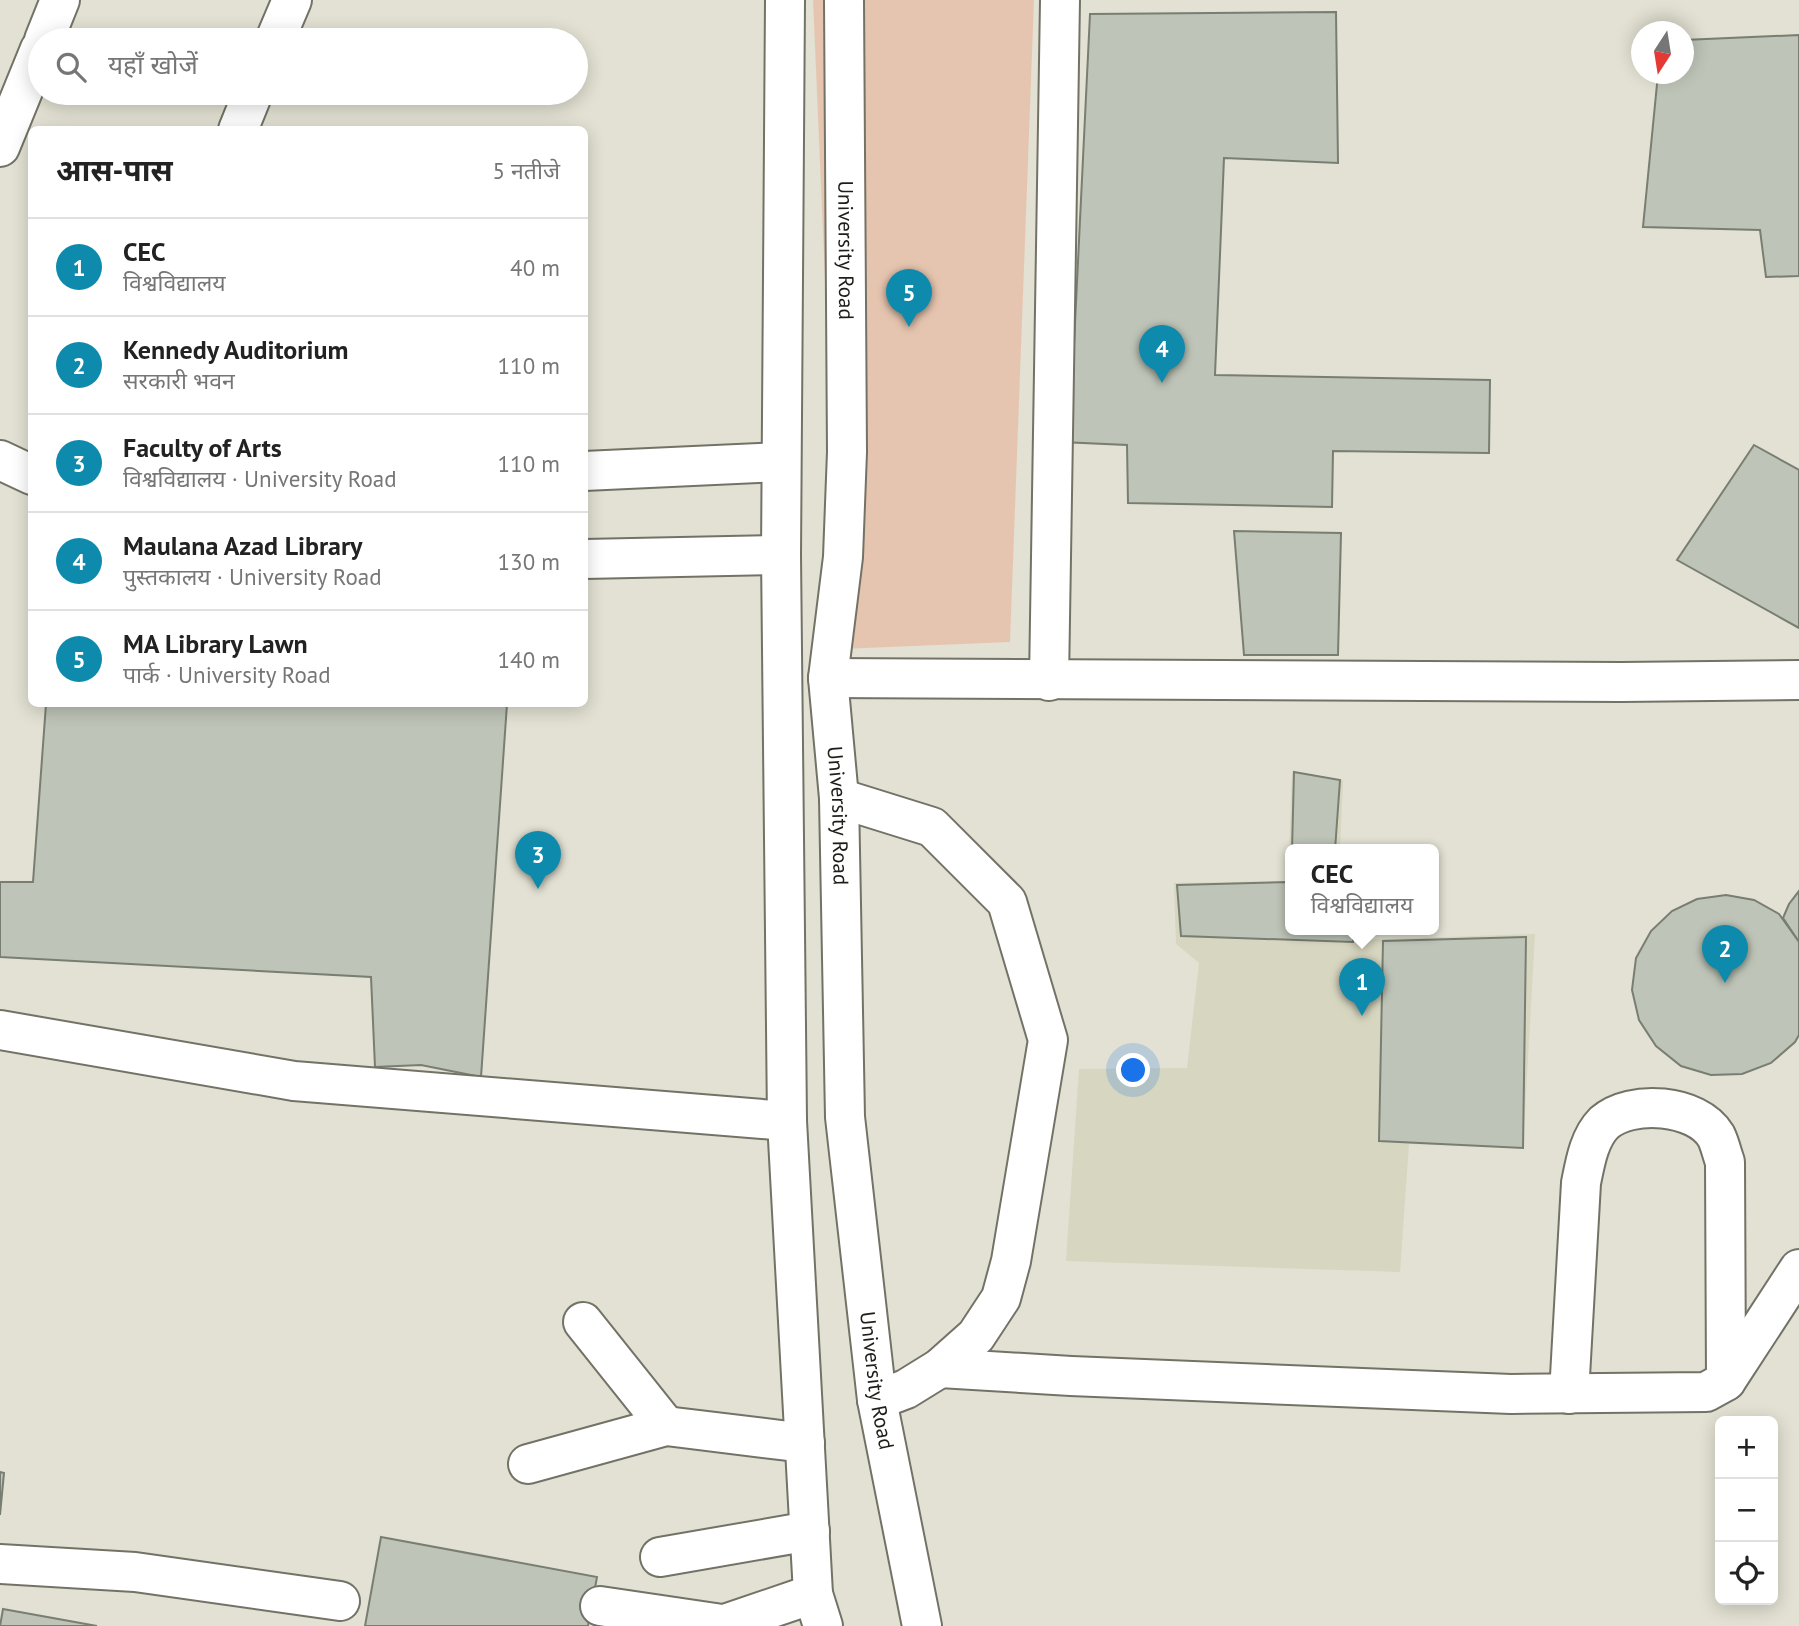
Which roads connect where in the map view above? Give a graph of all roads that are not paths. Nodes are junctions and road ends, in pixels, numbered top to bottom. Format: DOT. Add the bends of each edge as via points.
graph roads {
  1 [pos="60,0"];
  2 [pos="292,0"];
  3 [pos="785,0"];
  4 [pos="844,0"];
  5 [pos="1060,0"];
  6 [pos="49,28"];
  7 [pos="280,28"];
  8 [pos="28,78"];
  9 [pos="248,105"];
  10 [pos="240,126"];
  11 [pos="0,147"];
  12 [pos="0,460"];
  13 [pos="781,462"];
  14 [pos="588,471"];
  15 [pos="28,473"];
  16 [pos="781,555"];
  17 [pos="588,559"];
  18 [pos="828,678"];
  19 [pos="1799,680"];
  20 [pos="1049,681"];
  21 [pos="839,798"];
  22 [pos="0,1030"];
  23 [pos="787,1121"];
  24 [pos="1799,1269"];
  25 [pos="583,1322"];
  26 [pos="940,1368"];
  27 [pos="1726,1381"];
  28 [pos="1569,1394"];
  29 [pos="877,1400"];
  30 [pos="666,1426"];
  31 [pos="805,1443"];
  32 [pos="528,1464"];
  33 [pos="810,1531"];
  34 [pos="660,1557"];
  35 [pos="0,1564"];
  36 [pos="340,1601"];
  37 [pos="600,1606"];
  38 [pos="818,1610"];
  39 [pos="720,1625"];
  40 [pos="922,1626"];
  1 -- 6 [label="main road"];
  2 -- 7 [label="main road"];
  3 -- 13 [label="main road"];
  4 -- 18 [label="main road, University Road" via="847,452 843,557"];
  5 -- 20 [label="main road"];
  8 -- 11 [label="main road"];
  9 -- 10 [label="main road"];
  12 -- 15 [label="main road"];
  13 -- 14 [label="main road"];
  13 -- 16 [label="main road"];
  16 -- 17 [label="main road"];
  16 -- 23 [label="main road"];
  18 -- 20 [label="main road"];
  18 -- 21 [label="main road, University Road"];
  19 -- 20 [label="main road"];
  21 -- 26 [label="main road" via="932,827 1007,902 1048,1041 1001,1298 976,1336"];
  21 -- 29 [label="main road, University Road" via="845,1118"];
  22 -- 23 [label="main road" via="293,1081"];
  23 -- 31 [label="main road"];
  24 -- 27 [label="main road"];
  25 -- 30 [label="main road"];
  26 -- 28 [label="main road"];
  26 -- 29 [label="main road"];
  27 -- 28 [label="main road" via="1706,1392"];
  27 -- 28 [label="main road" via="1725,1162 1716,1137 1703,1122 1679,1111 1650,1108 1622,1111 1603,1124 1588,1150 1581,1183"];
  29 -- 40 [label="main road, University Road"];
  30 -- 31 [label="main road"];
  30 -- 32 [label="main road"];
  31 -- 33 [label="main road"];
  33 -- 34 [label="main road"];
  33 -- 38 [label="main road"];
  35 -- 36 [label="main road" via="135,1572"];
  37 -- 39 [label="main road"];
  38 -- 39 [label="main road"];
}
